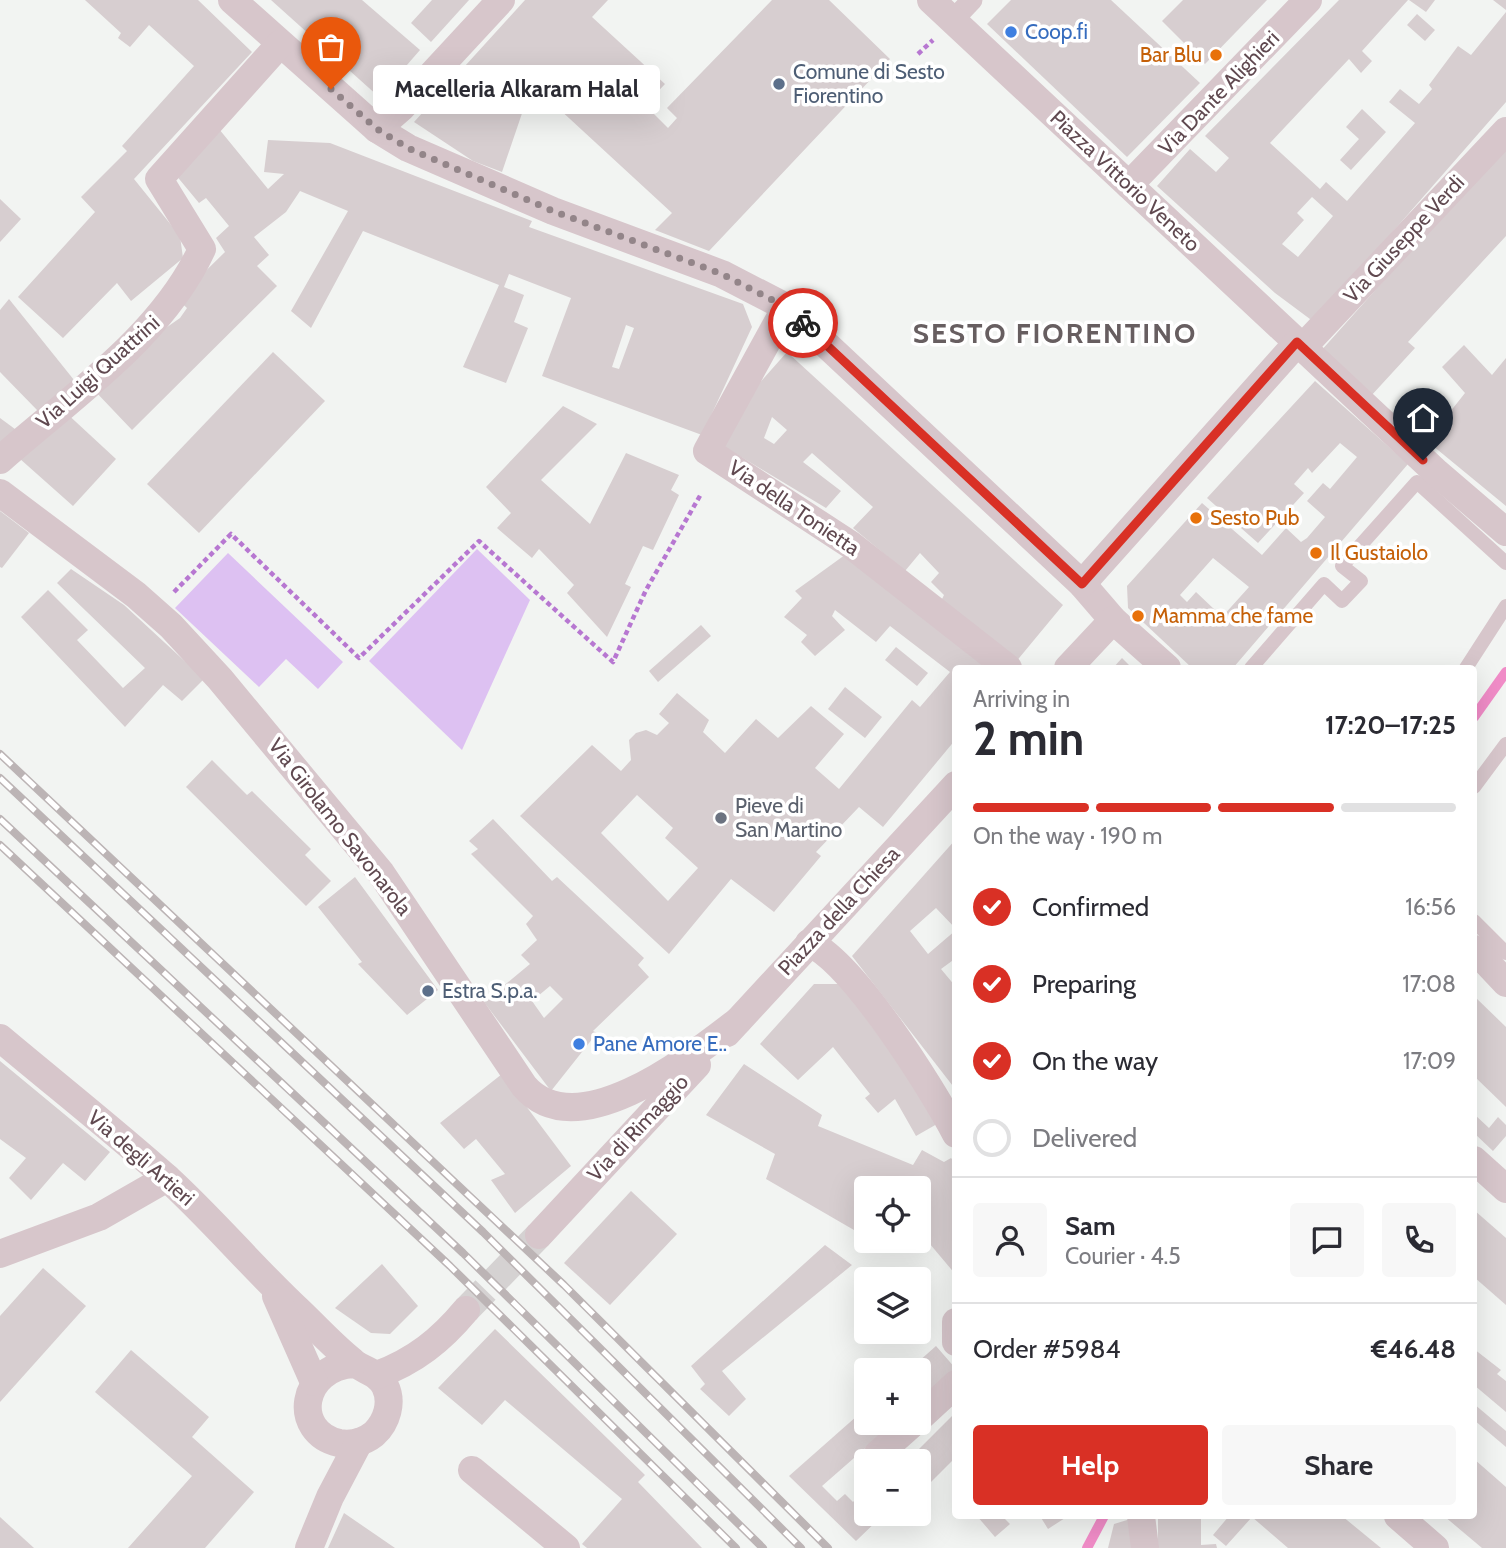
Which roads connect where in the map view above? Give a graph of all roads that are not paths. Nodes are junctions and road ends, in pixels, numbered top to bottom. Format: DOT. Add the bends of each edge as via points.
graph roads {
  1 [pos="232,0"];
  2 [pos="501,0"];
  3 [pos="931,0"];
  4 [pos="1308,0"];
  5 [pos="963,10"];
  6 [pos="280,44"];
  7 [pos="377,129"];
  8 [pos="1506,131"];
  9 [pos="1129,185"];
  10 [pos="786,307"];
  11 [pos="1299,345"];
  12 [pos="0,460"];
  13 [pos="0,493"];
  14 [pos="1506,532"];
  15 [pos="1506,563"];
  16 [pos="1082,584"];
  17 [pos="1506,606"];
  18 [pos="1112,620"];
  19 [pos="1004,665"];
  20 [pos="1071,665"];
  21 [pos="1164,665"];
  22 [pos="1254,665"];
  23 [pos="1468,665"];
  24 [pos="1506,744"];
  25 [pos="1477,783"];
  26 [pos="950,801"];
  27 [pos="1477,924"];
  28 [pos="809,943"];
  29 [pos="1477,952"];
  30 [pos="1506,953"];
  31 [pos="1506,982"];
  32 [pos="738,1021"];
  33 [pos="0,1038"];
  34 [pos="952,1128"];
  35 [pos="1477,1162"];
  36 [pos="167,1178"];
  37 [pos="1503,1179"];
  38 [pos="539,1235"];
  39 [pos="0,1254"];
  40 [pos="273,1287"];
  41 [pos="466,1310"];
  42 [pos="365,1369"];
  43 [pos="314,1382"];
  44 [pos="952,1388"];
  45 [pos="931,1407"];
  46 [pos="899,1435"];
  47 [pos="331,1440"];
  48 [pos="359,1442"];
  49 [pos="884,1449"];
  50 [pos="472,1470"];
  51 [pos="330,1497"];
  52 [pos="1141,1519"];
  53 [pos="1401,1519"];
  54 [pos="309,1548"];
  55 [pos="566,1548"];
  56 [pos="1145,1548"];
  57 [pos="1435,1548"];
  1 -- 6 [label="street"];
  2 -- 7 [label="street"];
  3 -- 5 [label="street, Piazza Vittorio Veneto"];
  4 -- 9 [label="street, Via Dante Alighieri"];
  5 -- 9 [label="street, Piazza Vittorio Veneto"];
  6 -- 7 [label="street"];
  6 -- 12 [label="street, Via Luigi Quattrini" via="159,179 202,249 194,267 155,324"];
  7 -- 10 [label="street" via="408,148 553,211 722,274"];
  8 -- 11 [label="street, Via Giuseppe Verdi"];
  9 -- 11 [label="street, Piazza Vittorio Veneto"];
  10 -- 16 [label="street"];
  10 -- 19 [label="street, Via della Tonietta" via="708,451 851,545"];
  11 -- 14 [label="street, Piazza Vittorio Veneto"];
  11 -- 16 [label="street"];
  13 -- 32 [label="street, Via Girolamo Savonarola" via="154,612 220,679 381,873 524,1086 538,1100 566,1109 638,1087 686,1061"];
  15 -- 22 [label="lane" via="1417,482 1342,566 1361,581 1342,601 1324,584"];
  16 -- 18 [label="street"];
  17 -- 23 [label="lane"];
  18 -- 20 [label="street"];
  18 -- 21 [label="street"];
  24 -- 25 [label="lane"];
  26 -- 28 [label="street, Piazza della Chiesa"];
  27 -- 30 [label="lane"];
  28 -- 32 [label="street, Piazza della Chiesa"];
  28 -- 34 [label="street" via="823,949 875,1007"];
  29 -- 31 [label="street"];
  32 -- 38 [label="street, Via di Rimaggio"];
  33 -- 36 [label="street, Via degli Artieri"];
  35 -- 37 [label="street"];
  36 -- 39 [label="street" via="99,1217"];
  36 -- 40 [label="street, Via degli Artieri"];
  40 -- 42 [label="street, Via degli Artieri"];
  40 -- 43 [label="street, Via degli Artieri"];
  41 -- 42 [label="street" via="439,1341 404,1364"];
  42 -- 43 [label="street" via="331,1367"];
  42 -- 48 [label="street" via="385,1386 387,1414 372,1436"];
  43 -- 47 [label="street" via="308,1408 312,1421"];
  44 -- 45 [label="street"];
  46 -- 49 [label="street"];
  47 -- 48 [label="street"];
  47 -- 51 [label="street"];
  48 -- 51 [label="street"];
  50 -- 55 [label="street"];
  51 -- 54 [label="street"];
  52 -- 56 [label="street"];
  53 -- 57 [label="street"];
}
